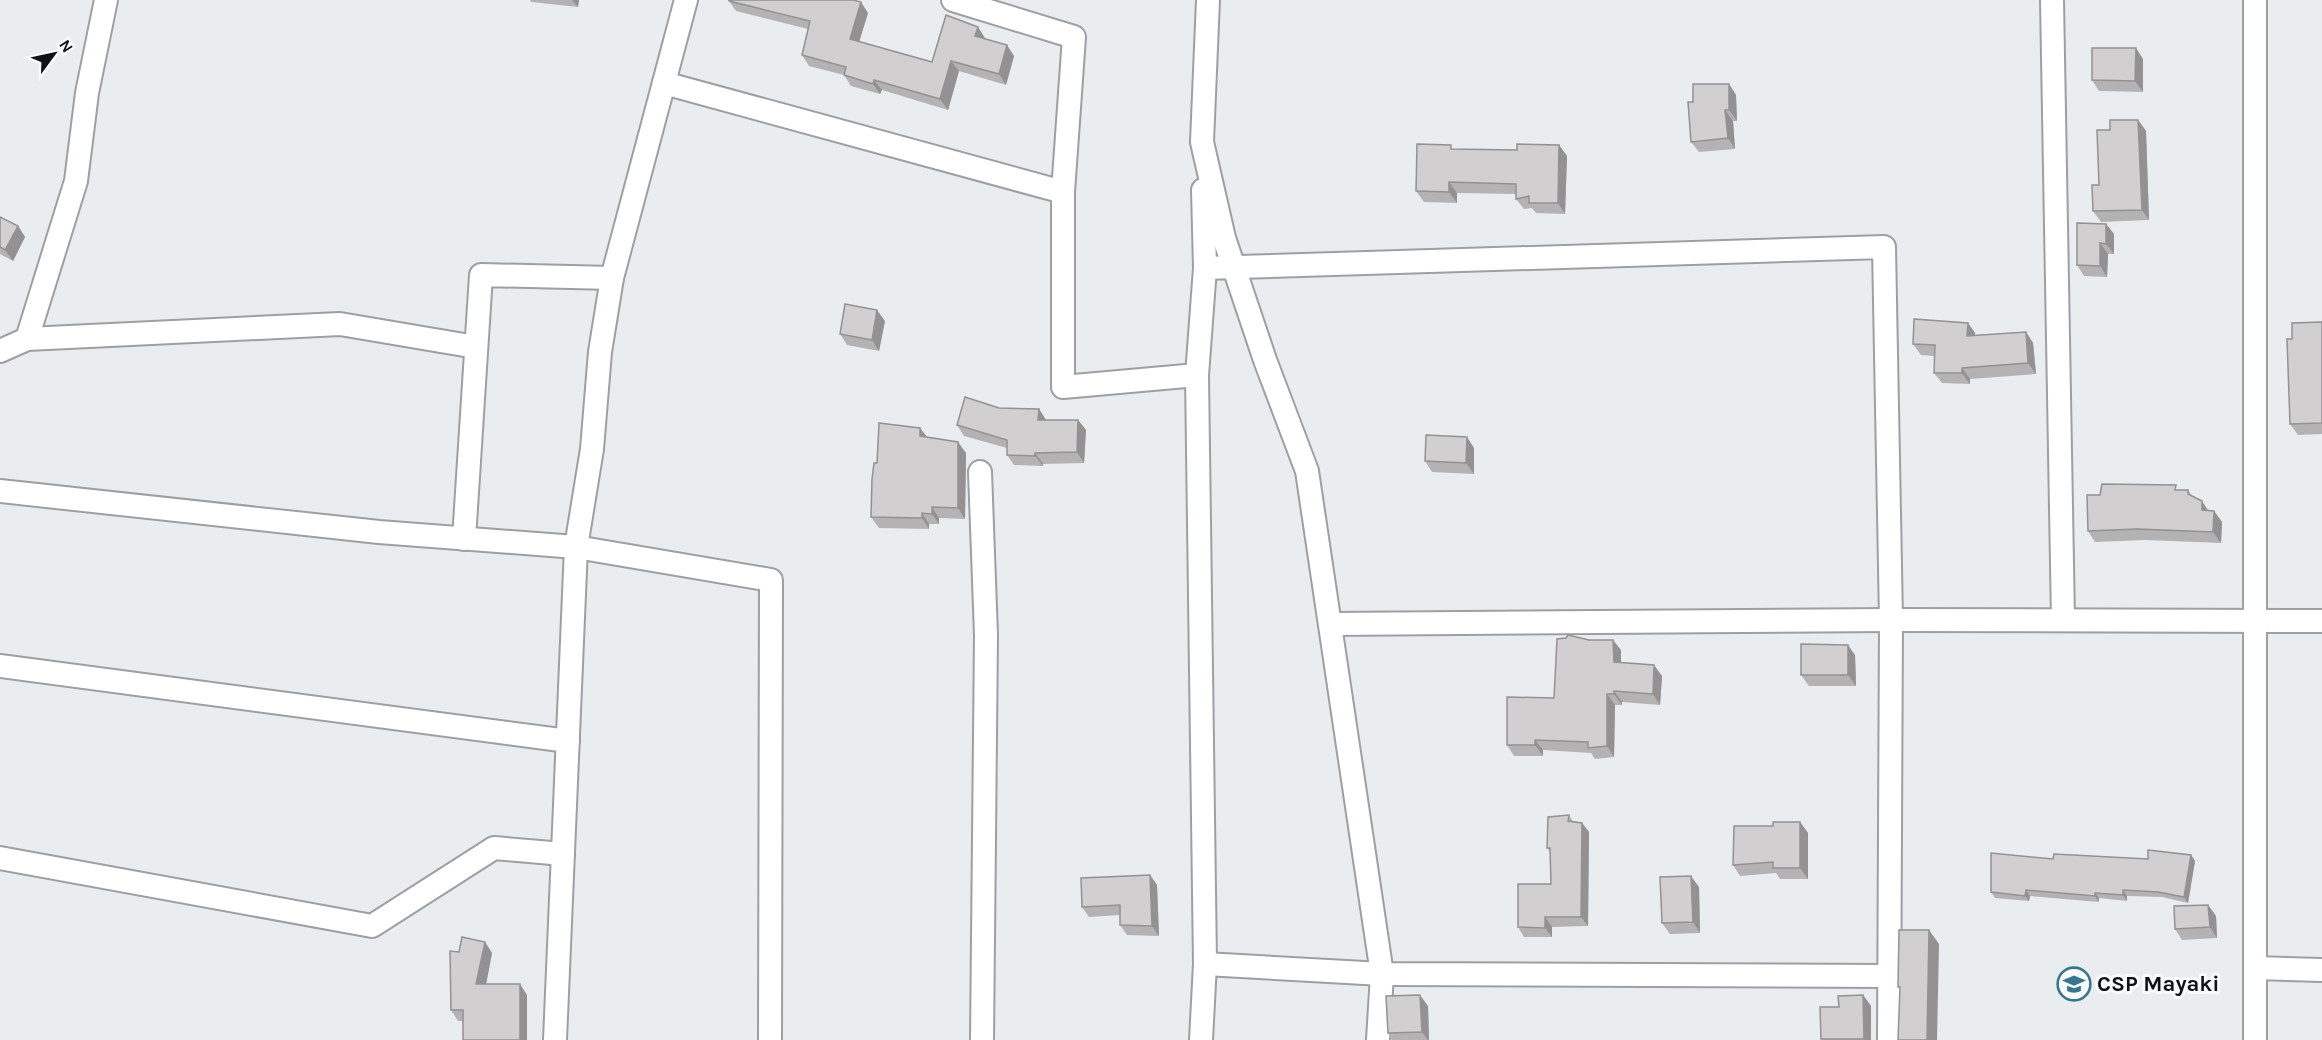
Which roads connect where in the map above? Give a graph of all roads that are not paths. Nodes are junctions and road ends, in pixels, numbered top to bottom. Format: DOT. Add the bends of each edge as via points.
graph roads {
  1 [pos="106,0"];
  2 [pos="686,0"];
  3 [pos="953,0"];
  4 [pos="1208,0"];
  5 [pos="2052,0"];
  6 [pos="2255,0"];
  7 [pos="664,83"];
  8 [pos="1202,142"];
  9 [pos="1063,192"];
  10 [pos="1234,267"];
  11 [pos="1204,268"];
  12 [pos="612,278"];
  13 [pos="27,339"];
  14 [pos="476,347"];
  15 [pos="0,351"];
  16 [pos="1197,375"];
  17 [pos="980,472"];
  18 [pos="0,491"];
  19 [pos="464,538"];
  20 [pos="576,547"];
  21 [pos="1891,620"];
  22 [pos="2063,620"];
  23 [pos="2255,620"];
  24 [pos="2322,621"];
  25 [pos="1330,624"];
  26 [pos="0,666"];
  27 [pos="568,741"];
  28 [pos="563,854"];
  29 [pos="0,858"];
  30 [pos="1205,964"];
  31 [pos="2255,968"];
  32 [pos="2322,970"];
  33 [pos="1382,974"];
  34 [pos="1889,976"];
  35 [pos="555,1040"];
  36 [pos="770,1040"];
  37 [pos="982,1040"];
  38 [pos="1201,1040"];
  39 [pos="1378,1040"];
  40 [pos="1889,1040"];
  41 [pos="2255,1040"];
  1 -- 13 [label="street" via="87,93 76,181"];
  2 -- 7 [label="street"];
  3 -- 9 [label="street" via="1074,37"];
  4 -- 8 [label="street"];
  5 -- 22 [label="street"];
  6 -- 23 [label="street"];
  7 -- 9 [label="street"];
  7 -- 12 [label="street"];
  8 -- 10 [label="street"];
  8 -- 11 [label="street"];
  9 -- 16 [label="street" via="1063,387"];
  10 -- 11 [label="street"];
  10 -- 21 [label="street" via="1884,247"];
  10 -- 25 [label="street" via="1307,471"];
  11 -- 16 [label="street"];
  12 -- 14 [label="street" via="481,275"];
  12 -- 20 [label="street"];
  13 -- 14 [label="street" via="340,324"];
  13 -- 15 [label="street"];
  14 -- 19 [label="street"];
  16 -- 30 [label="street"];
  17 -- 37 [label="street" via="986,635"];
  18 -- 19 [label="street"];
  19 -- 20 [label="street"];
  20 -- 27 [label="street"];
  20 -- 36 [label="street" via="771,580"];
  21 -- 22 [label="street"];
  21 -- 25 [label="street"];
  21 -- 34 [label="street"];
  22 -- 23 [label="street"];
  23 -- 24 [label="street"];
  23 -- 31 [label="street"];
  25 -- 33 [label="street"];
  26 -- 27 [label="street"];
  27 -- 28 [label="street"];
  28 -- 29 [label="street" via="494,848 372,926"];
  28 -- 35 [label="street"];
  30 -- 33 [label="street"];
  30 -- 38 [label="street"];
  31 -- 32 [label="street"];
  31 -- 41 [label="street"];
  33 -- 34 [label="street"];
  33 -- 39 [label="street"];
  34 -- 40 [label="street"];
}
